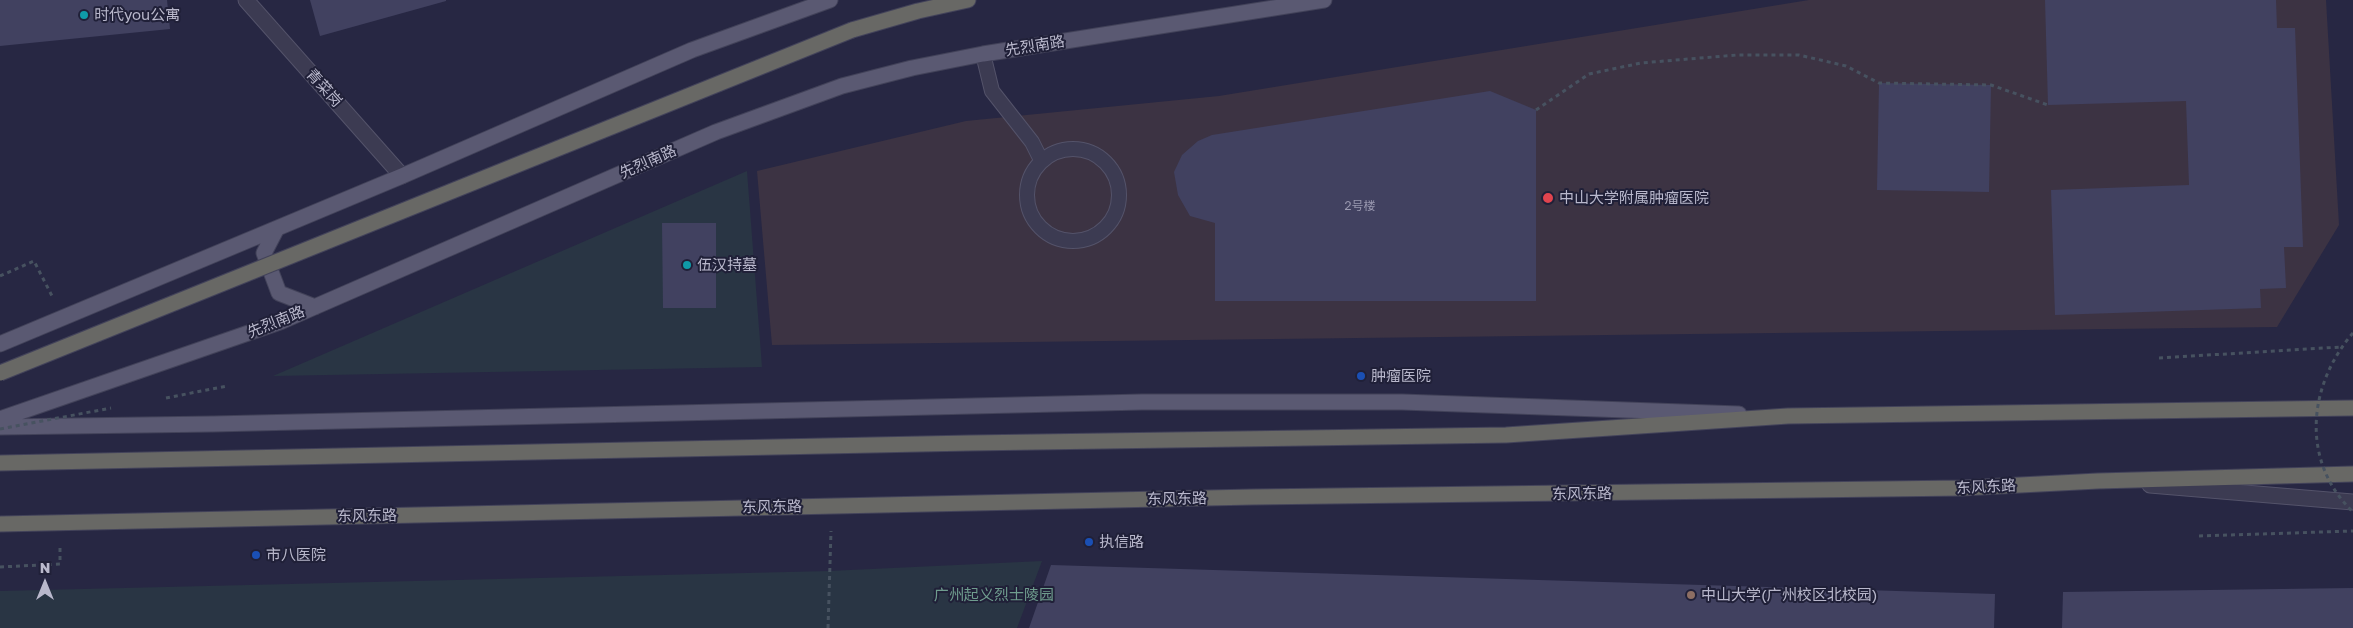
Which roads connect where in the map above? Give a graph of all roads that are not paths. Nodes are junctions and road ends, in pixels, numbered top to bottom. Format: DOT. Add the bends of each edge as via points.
graph roads {
  1 [pos="246,0"];
  2 [pos="830,0"];
  3 [pos="968,0"];
  4 [pos="1324,0"];
  5 [pos="983,54"];
  6 [pos="1041,160"];
  7 [pos="402,176"];
  8 [pos="276,230"];
  9 [pos="315,307"];
  10 [pos="0,344"];
  11 [pos="0,373"];
  12 [pos="2353,408"];
  13 [pos="1788,416"];
  14 [pos="0,419"];
  15 [pos="0,428"];
  16 [pos="0,463"];
  17 [pos="2353,474"];
  18 [pos="2098,480"];
  19 [pos="2353,502"];
  20 [pos="0,524"];
  1 -- 7 [label="street, 青菜岗"];
  2 -- 7 [label="main road" via="692,50"];
  3 -- 11 [label="highway, bridge" via="852,30"];
  4 -- 5 [label="main road, 先烈南路"];
  5 -- 6 [label="lane" via="992,91 1032,142"];
  5 -- 9 [label="main road, 先烈南路" via="842,86 716,132"];
  6 -- 6 [label="lane" via="1030,176 1025,194 1029,213 1040,229 1056,239 1078,242 1100,234 1114,217 1120,196 1116,174 1101,157 1080,149 1058,150"];
  7 -- 8 [label="main road"];
  8 -- 9 [label="main road" via="264,253 279,293"];
  8 -- 10 [label="main road"];
  9 -- 14 [label="main road, 先烈南路" via="197,352"];
  12 -- 13 [label="highway"];
  13 -- 15 [label="main road" via="1402,402 1142,402"];
  13 -- 16 [label="highway" via="1506,435"];
  17 -- 18 [label="highway, 东风东路"];
  18 -- 19 [label="street"];
  18 -- 20 [label="highway, 东风东路" via="1962,488 1254,497"];
}
